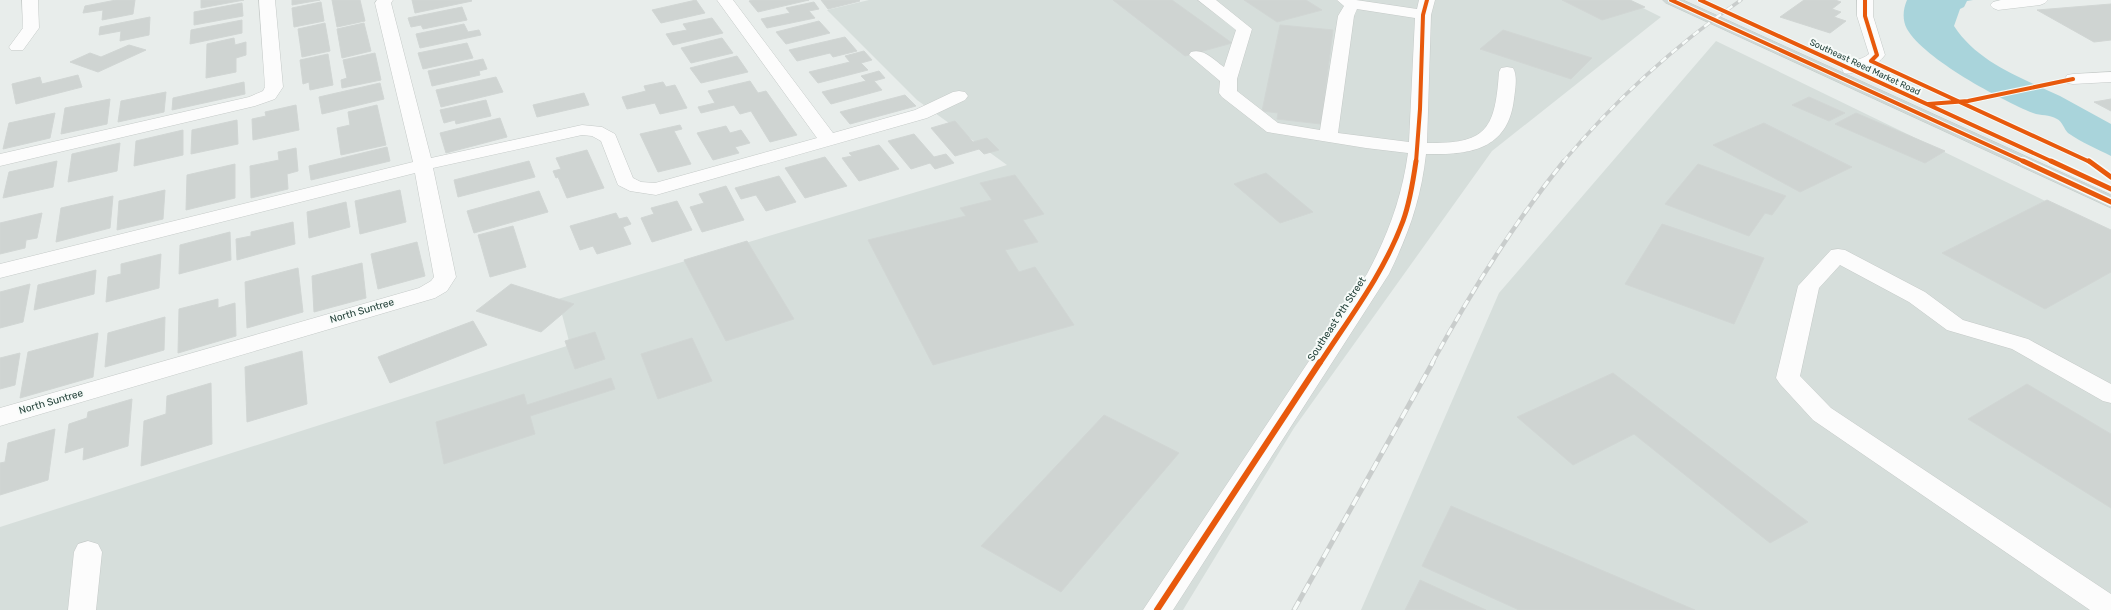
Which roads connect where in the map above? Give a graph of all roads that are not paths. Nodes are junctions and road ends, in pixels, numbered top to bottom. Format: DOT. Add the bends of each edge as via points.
graph roads {
  1 [pos="30,0"];
  2 [pos="267,0"];
  3 [pos="385,0"];
  4 [pos="725,0"];
  5 [pos="1206,0"];
  6 [pos="1670,0"];
  7 [pos="1700,0"];
  8 [pos="1865,0"];
  9 [pos="2040,0"];
  10 [pos="1349,2"];
  11 [pos="1998,5"];
  12 [pos="1425,8"];
  13 [pos="17,47"];
  14 [pos="1197,55"];
  15 [pos="1850,69"];
  16 [pos="1507,72"];
  17 [pos="2111,77"];
  18 [pos="1229,79"];
  19 [pos="2073,79"];
  20 [pos="959,96"];
  21 [pos="1328,137"];
  22 [pos="829,141"];
  23 [pos="1417,149"];
  24 [pos="0,160"];
  25 [pos="423,165"];
  26 [pos="2111,189"];
  27 [pos="2111,202"];
  28 [pos="0,271"];
  29 [pos="2111,395"];
  30 [pos="0,417"];
  31 [pos="88,552"];
  32 [pos="2111,609"];
  33 [pos="82,610"];
  34 [pos="1157,610"];
  1 -- 13 [label="street" via="31,28"];
  2 -- 24 [label="street" via="274,87 269,95 255,101"];
  3 -- 25 [label="street, North Suntree" via="383,3"];
  4 -- 22 [label="street"];
  5 -- 18 [label="street" via="1244,30"];
  6 -- 27 [label="main road, Southeast Reed Market Road"];
  7 -- 15 [label="main road, Southeast Reed Market Road"];
  8 -- 15 [label="street" via="1865,16 1877,54 1871,62"];
  9 -- 11 [label="street"];
  10 -- 12 [label="street"];
  10 -- 21 [label="street"];
  12 -- 23 [label="street, Southeast 9th Street"];
  14 -- 18 [label="street"];
  15 -- 26 [label="main road, Southeast Reed Market Road"];
  16 -- 23 [label="street" via="1504,111 1494,132 1482,142"];
  17 -- 19 [label="street"];
  18 -- 21 [label="street" via="1228,93 1273,128"];
  20 -- 22 [label="street" via="921,114"];
  21 -- 23 [label="street"];
  22 -- 25 [label="street" via="656,189 637,187 625,181 609,138 596,131 582,130"];
  23 -- 34 [label="street, Southeast 9th Street" via="1409,202 1395,240 1378,274"];
  25 -- 28 [label="street"];
  25 -- 30 [label="street, North Suntree" via="445,277 439,286 427,293"];
  29 -- 32 [label="street" via="2020,344 1955,325 1917,297 1838,255 1809,286 1788,378 1822,414"];
  31 -- 33 [label="street"];
}
